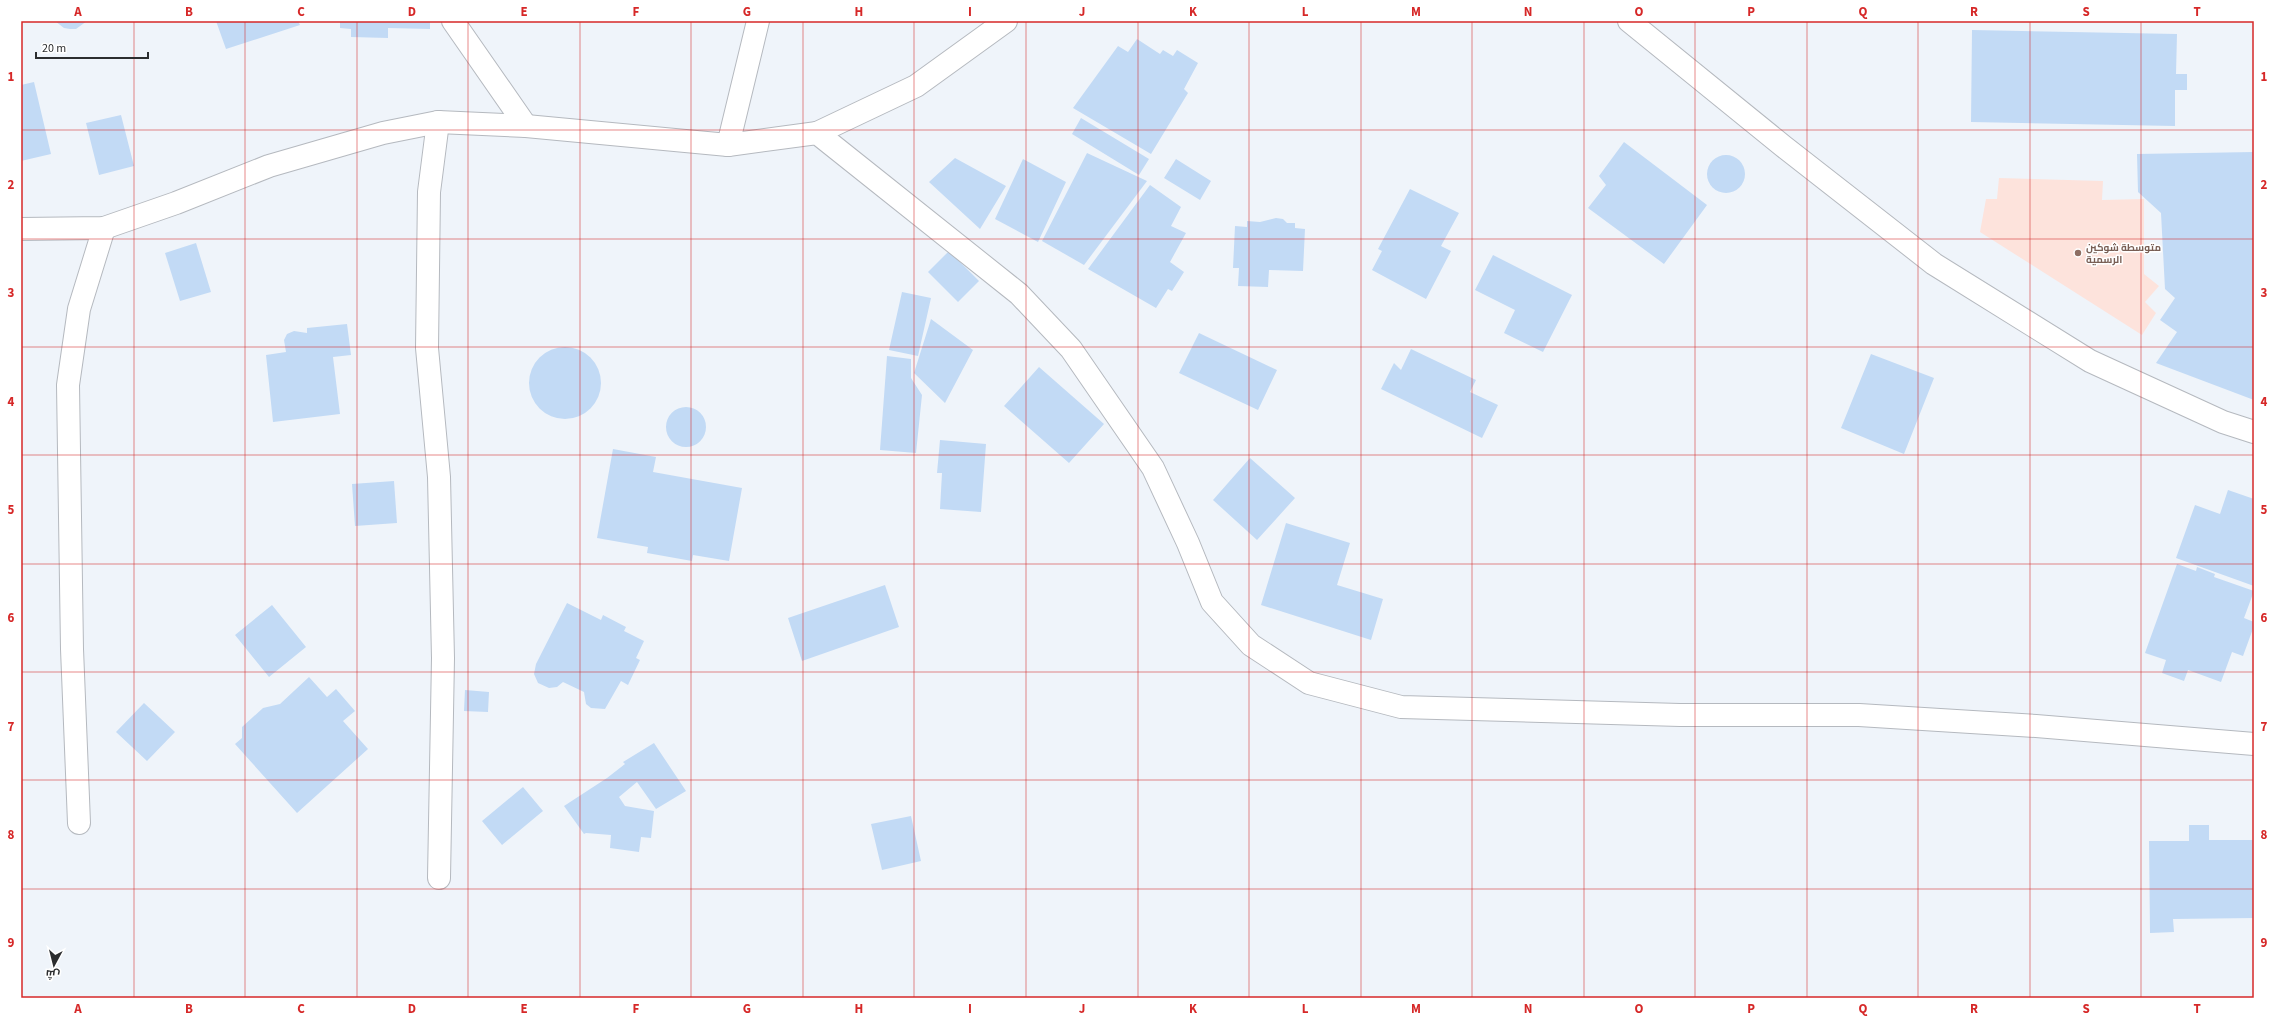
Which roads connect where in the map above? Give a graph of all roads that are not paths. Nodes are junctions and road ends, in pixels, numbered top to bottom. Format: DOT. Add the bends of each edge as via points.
graph roads {
  1 [pos="453,21"];
  2 [pos="758,21"];
  3 [pos="1006,21"];
  4 [pos="1629,21"];
  5 [pos="438,122"];
  6 [pos="526,126"];
  7 [pos="817,133"];
  8 [pos="728,145"];
  9 [pos="104,228"];
  10 [pos="21,229"];
  11 [pos="2254,432"];
  12 [pos="2254,744"];
  13 [pos="78,823"];
  14 [pos="439,878"];
  1 -- 6 [label="street"];
  2 -- 8 [label="street"];
  3 -- 7 [label="street" via="916,86"];
  4 -- 11 [label="street" via="1934,264 2090,361 2223,422"];
  5 -- 6 [label="street"];
  5 -- 9 [label="street" via="383,133 269,166"];
  5 -- 14 [label="street" via="429,192 427,348 439,477 443,658"];
  6 -- 8 [label="street"];
  7 -- 8 [label="street"];
  7 -- 12 [label="street" via="1019,294 1071,349 1153,468 1212,602 1251,645 1309,683 1401,706 1672,714 1859,715"];
  9 -- 10 [label="street"];
  9 -- 13 [label="street" via="79,309 68,386"];
}
